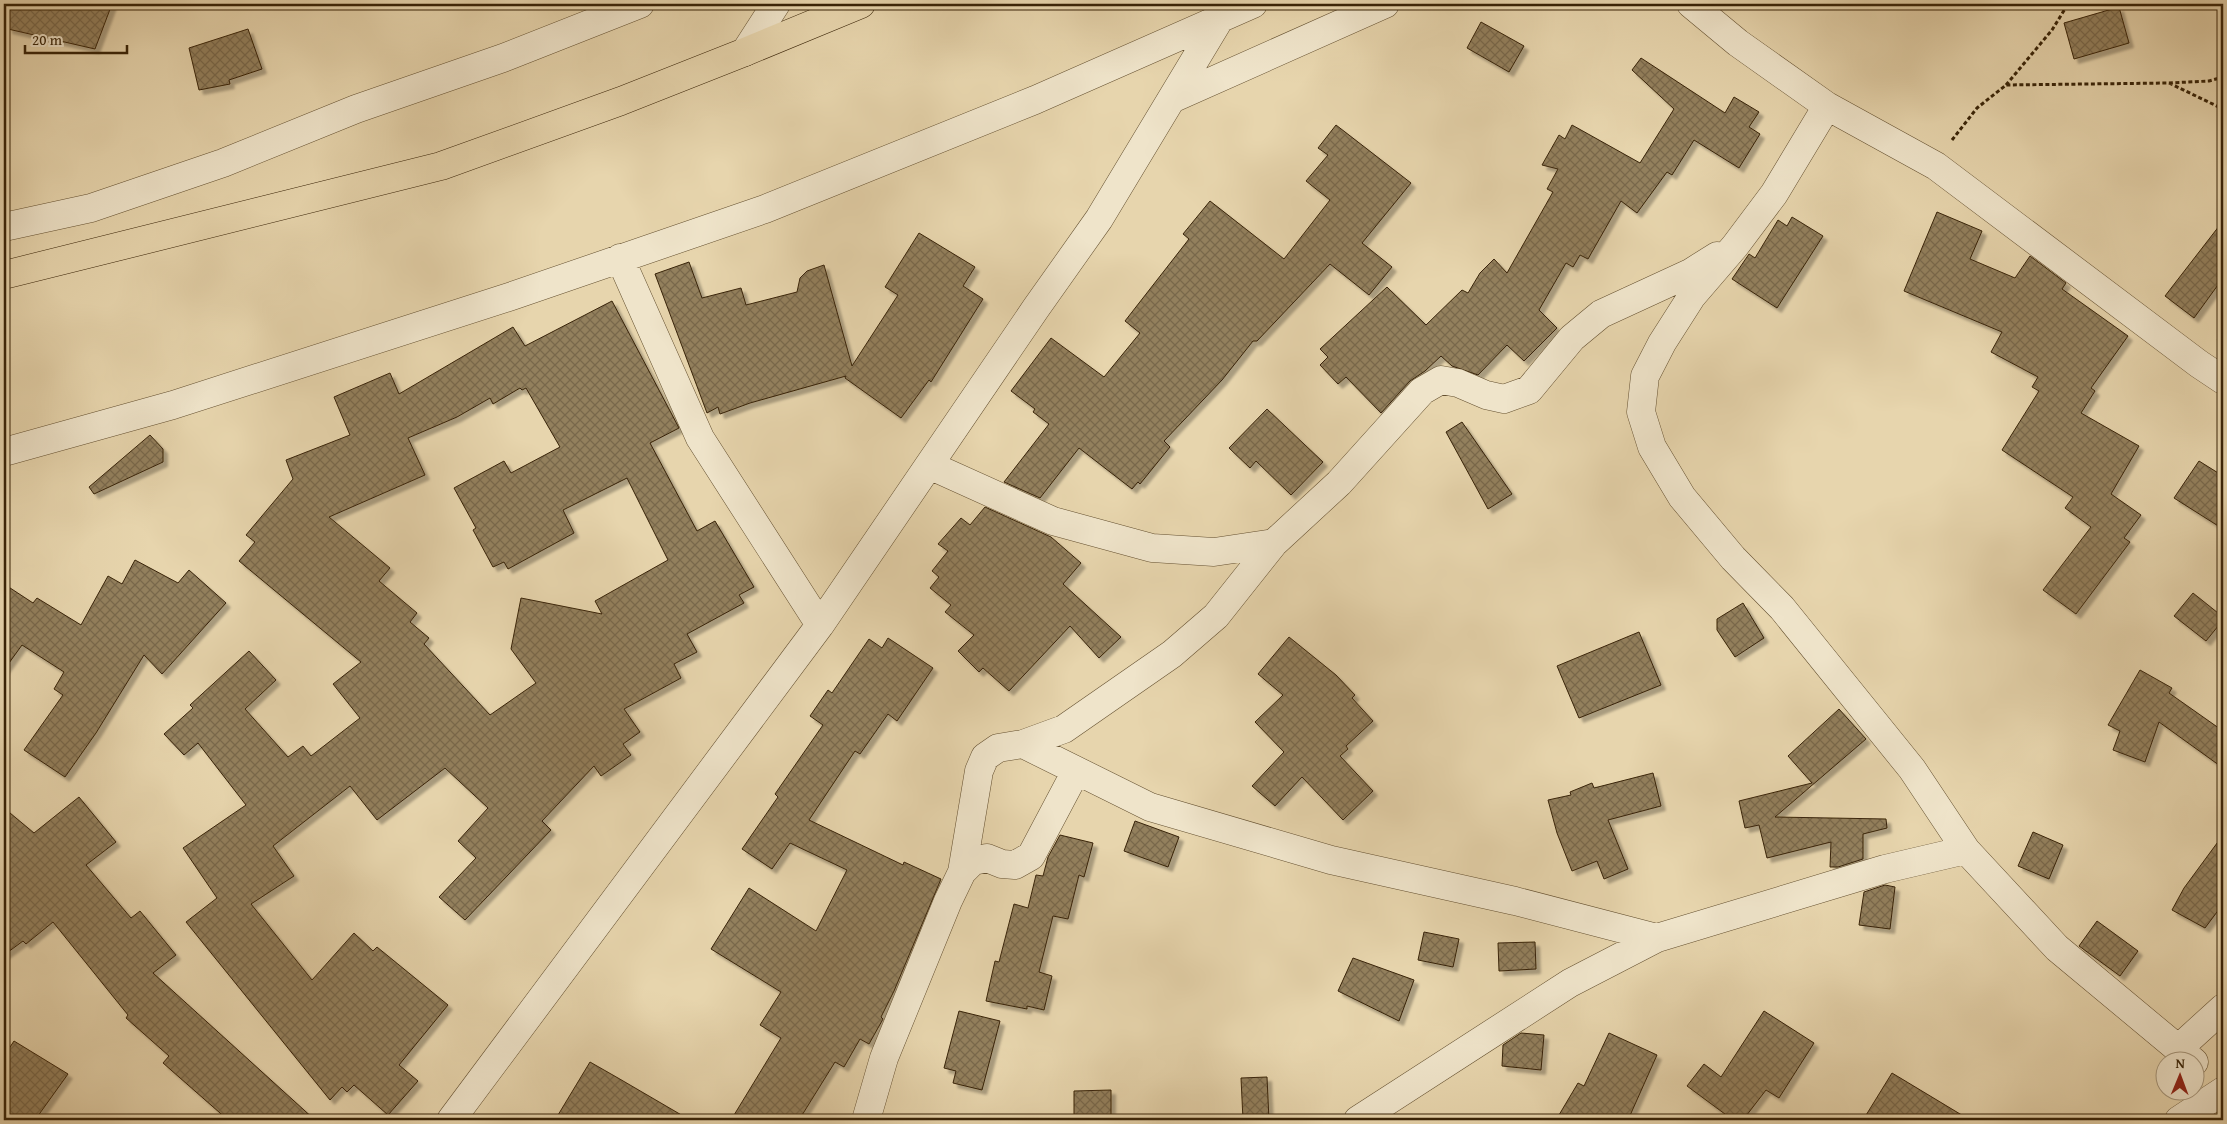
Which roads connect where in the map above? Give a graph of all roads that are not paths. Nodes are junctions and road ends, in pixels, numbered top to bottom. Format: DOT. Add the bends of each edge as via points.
graph roads {
  1 [pos="640,4"];
  2 [pos="776,4"];
  3 [pos="861,4"];
  4 [pos="1253,4"];
  5 [pos="1385,4"];
  6 [pos="1691,4"];
  7 [pos="1219,20"];
  8 [pos="746,52"];
  9 [pos="1174,98"];
  10 [pos="1827,106"];
  11 [pos="4,227"];
  12 [pos="1735,246"];
  13 [pos="620,258"];
  14 [pos="4,275"];
  15 [pos="2223,380"];
  16 [pos="4,452"];
  17 [pos="929,465"];
  18 [pos="1274,543"];
  19 [pos="820,626"];
  20 [pos="1023,744"];
  21 [pos="1076,770"];
  22 [pos="1966,850"];
  23 [pos="962,872"];
  24 [pos="1657,938"];
  25 [pos="2223,1008"];
  26 [pos="2183,1052"];
  27 [pos="2192,1052"];
  28 [pos="2204,1069"];
  29 [pos="2223,1084"];
  30 [pos="2223,1091"];
  31 [pos="451,1120"];
  32 [pos="866,1120"];
  33 [pos="1358,1120"];
  34 [pos="2179,1120"];
  1 -- 11 [label="street" via="504,58 356,109 223,163 91,208"];
  2 -- 8 [label="street"];
  3 -- 8 [label="highway"];
  4 -- 7 [label="street"];
  5 -- 9 [label="street"];
  6 -- 10 [label="street" via="1738,43"];
  7 -- 9 [label="street"];
  7 -- 13 [label="street" via="1035,100 765,208"];
  8 -- 14 [label="highway" via="441,166"];
  9 -- 17 [label="street" via="1099,220"];
  10 -- 12 [label="street" via="1774,194"];
  10 -- 15 [label="street" via="1936,166"];
  12 -- 18 [label="street" via="1690,273 1601,314 1572,338 1529,390 1504,399 1441,380 1422,391 1340,483"];
  12 -- 22 [label="street" via="1692,296 1662,342 1645,376 1641,412 1652,446 1682,497 1733,558 1782,608 1912,769"];
  13 -- 16 [label="street" via="173,405"];
  13 -- 19 [label="street" via="700,438"];
  17 -- 18 [label="street" via="1053,521 1152,548 1214,552"];
  17 -- 19 [label="street"];
  18 -- 20 [label="street" via="1216,616 1172,654 1064,729"];
  19 -- 31 [label="street"];
  20 -- 21 [label="street"];
  20 -- 23 [label="street" via="998,748 985,757 979,770"];
  21 -- 23 [label="street" via="1031,856 1015,865 987,858 973,861"];
  21 -- 24 [label="street" via="1150,807 1331,860 1515,901"];
  22 -- 24 [label="street" via="1885,869"];
  22 -- 26 [label="street" via="2057,948"];
  23 -- 32 [label="street" via="884,1058"];
  24 -- 33 [label="street" via="1570,984"];
  25 -- 27 [label="street"];
  28 -- 29 [label="street"];
  30 -- 34 [label="street"];
}
